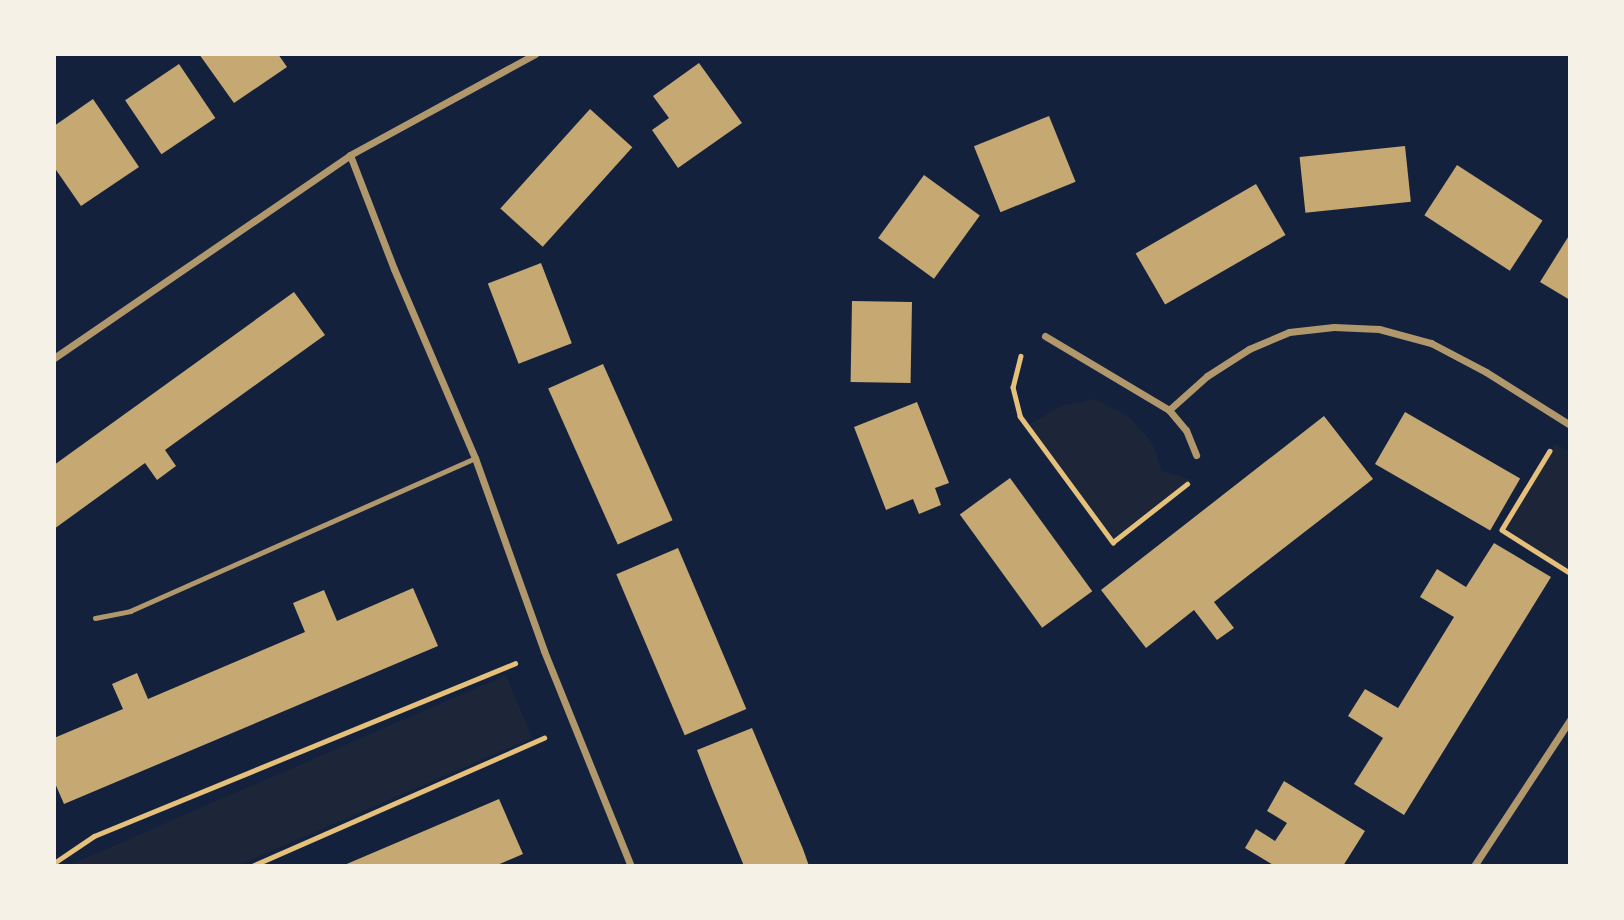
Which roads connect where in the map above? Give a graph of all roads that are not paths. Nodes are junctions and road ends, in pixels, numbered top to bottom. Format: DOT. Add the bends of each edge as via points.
graph roads {
  1 [pos="535,54"];
  2 [pos="350,155"];
  3 [pos="1045,337"];
  4 [pos="54,358"];
  5 [pos="1169,410"];
  6 [pos="1568,424"];
  7 [pos="1196,454"];
  8 [pos="475,458"];
  9 [pos="95,618"];
  10 [pos="1570,720"];
  11 [pos="631,866"];
  12 [pos="1474,866"];
  1 -- 2 [label="street"];
  2 -- 4 [label="street"];
  2 -- 8 [label="street"];
  3 -- 5 [label="street"];
  5 -- 6 [label="street" via="1207,376 1249,349 1289,332 1334,327 1379,330 1432,342"];
  5 -- 7 [label="street" via="1186,430"];
  8 -- 9 [label="lane" via="130,611"];
  8 -- 11 [label="street" via="544,651"];
  10 -- 12 [label="street"];
}
